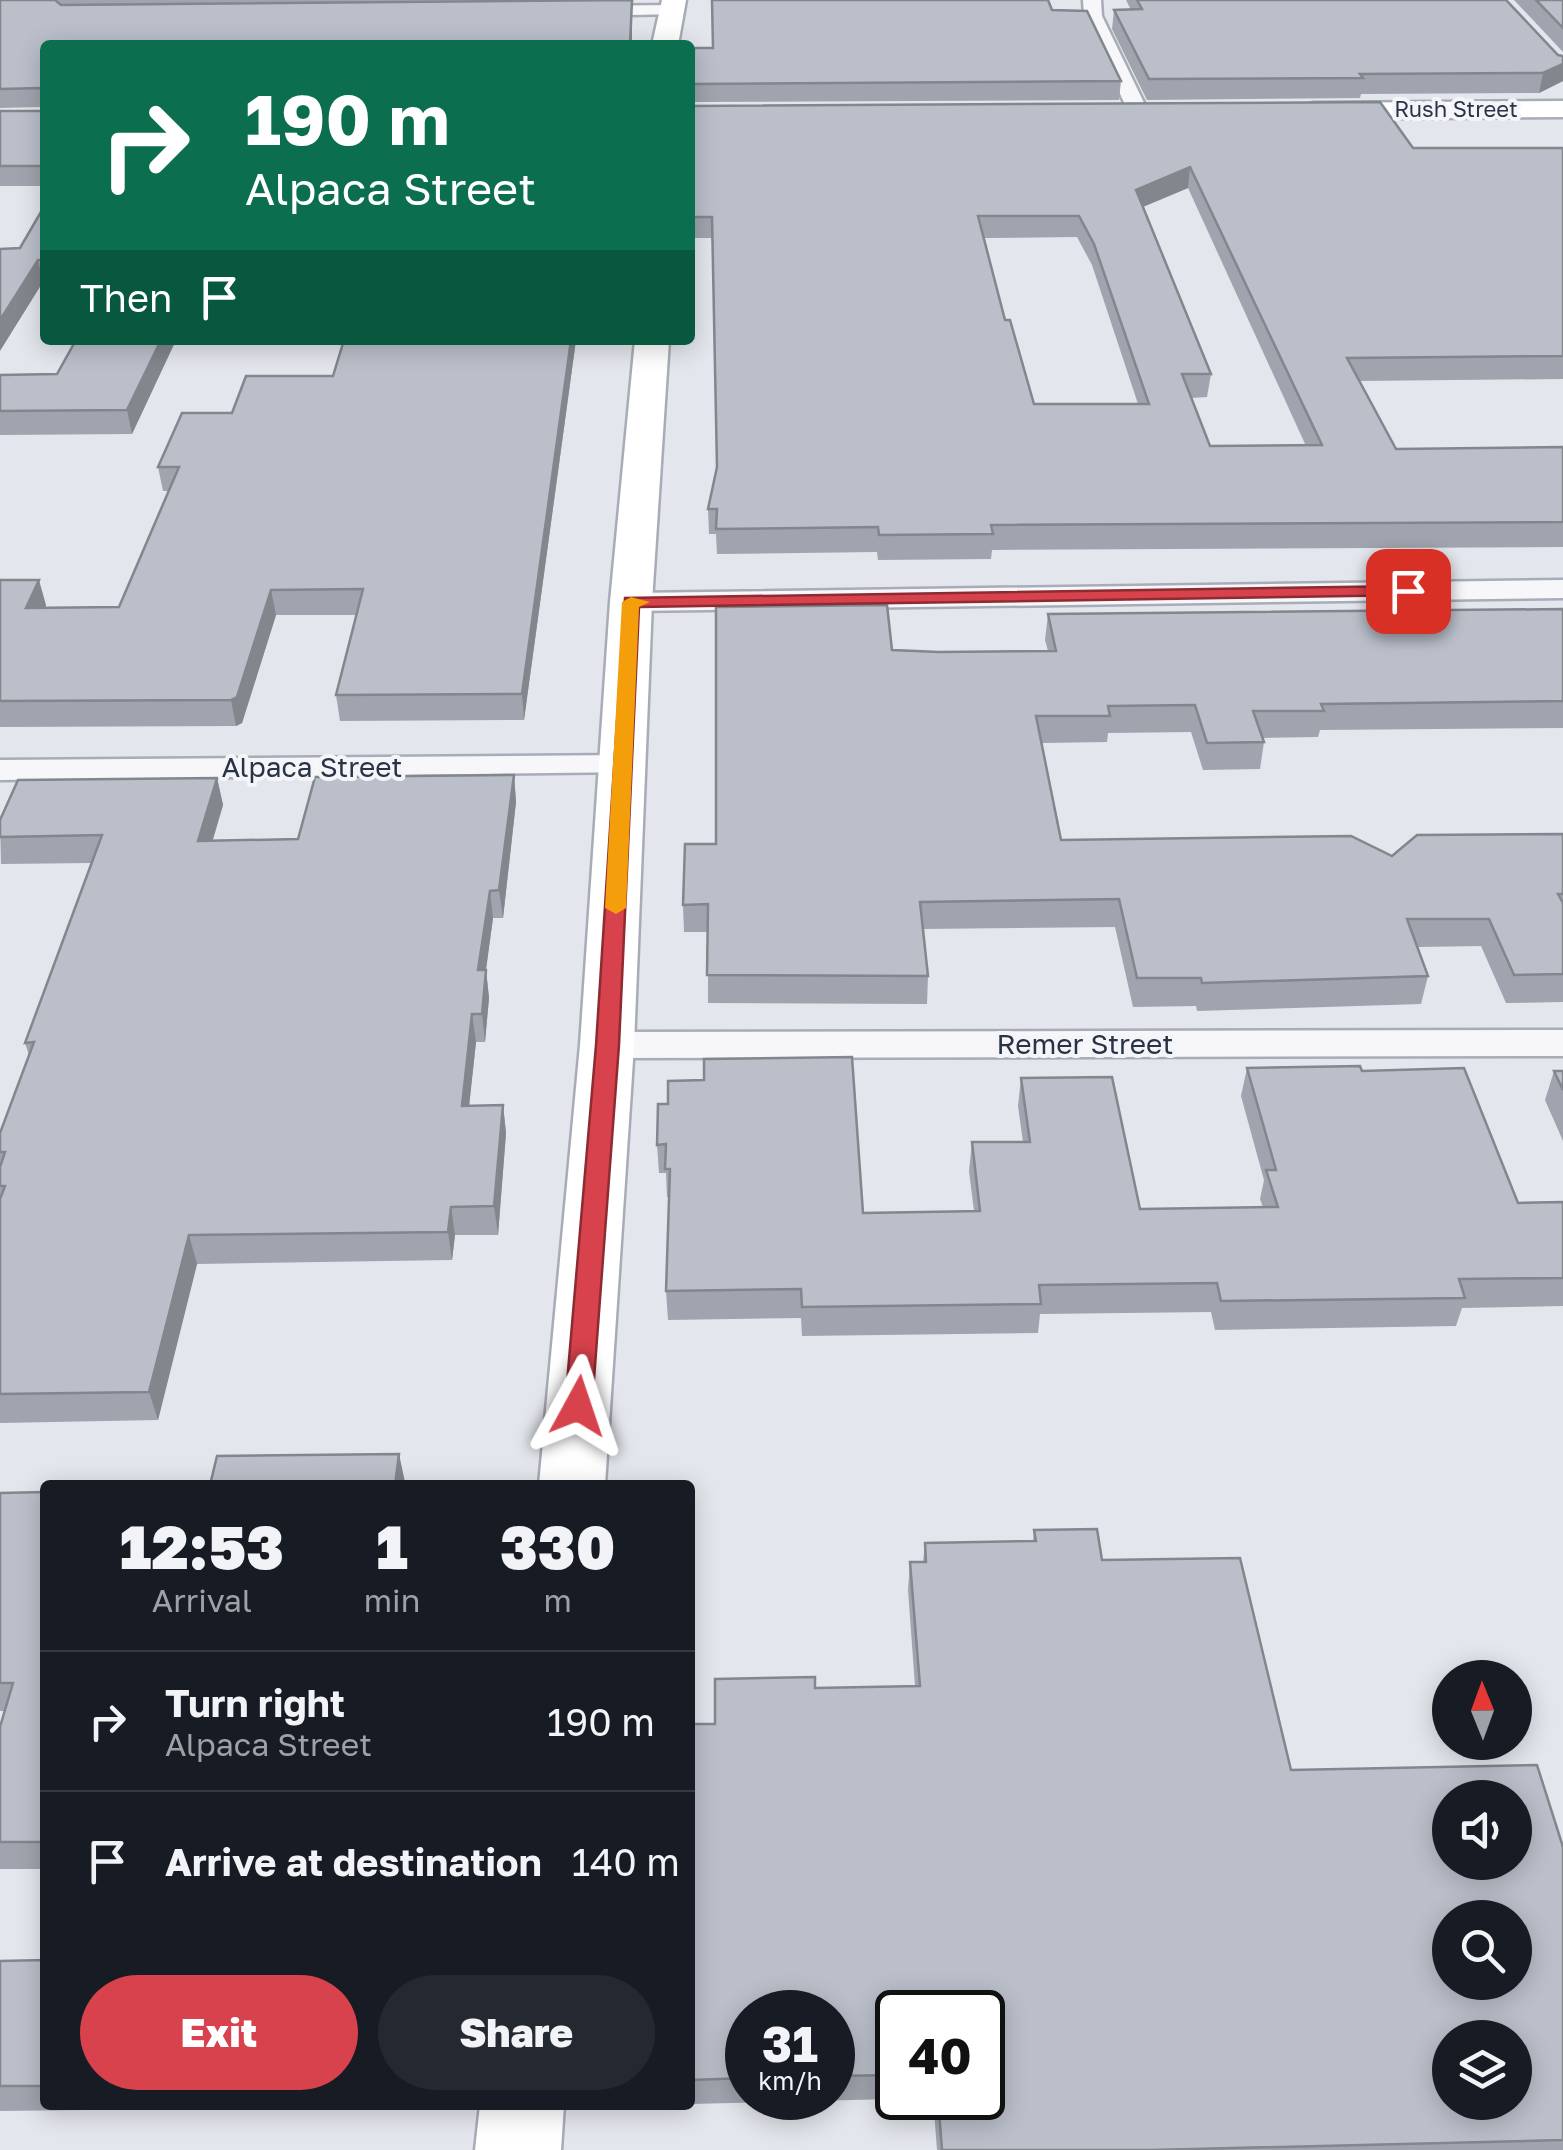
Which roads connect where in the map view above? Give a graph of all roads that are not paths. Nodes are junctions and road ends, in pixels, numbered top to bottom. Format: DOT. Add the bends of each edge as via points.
graph roads {
  1 [pos="1092,0"];
  2 [pos="674,5"];
  3 [pos="556,11"];
  4 [pos="666,40"];
  5 [pos="1563,108"];
  6 [pos="1148,111"];
  7 [pos="1291,111"];
  8 [pos="1106,112"];
  9 [pos="652,345"];
  10 [pos="1563,589"];
  11 [pos="631,602"];
  12 [pos="624,764"];
  13 [pos="0,770"];
  14 [pos="1563,1042"];
  15 [pos="608,1045"];
  16 [pos="572,1480"];
  17 [pos="522,2110"];
  18 [pos="518,2150"];
  1 -- 6 [label="street" via="1093,16"];
  2 -- 3 [label="street"];
  2 -- 4 [label="street"];
  5 -- 7 [label="street, Rush Street"];
  6 -- 8 [label="street"];
  9 -- 11 [label="street"];
  10 -- 11 [label="street"];
  11 -- 12 [label="street"];
  12 -- 13 [label="street, Alpaca Street"];
  12 -- 15 [label="street"];
  14 -- 15 [label="street, Remer Street"];
  15 -- 16 [label="street"];
  17 -- 18 [label="street"];
}
